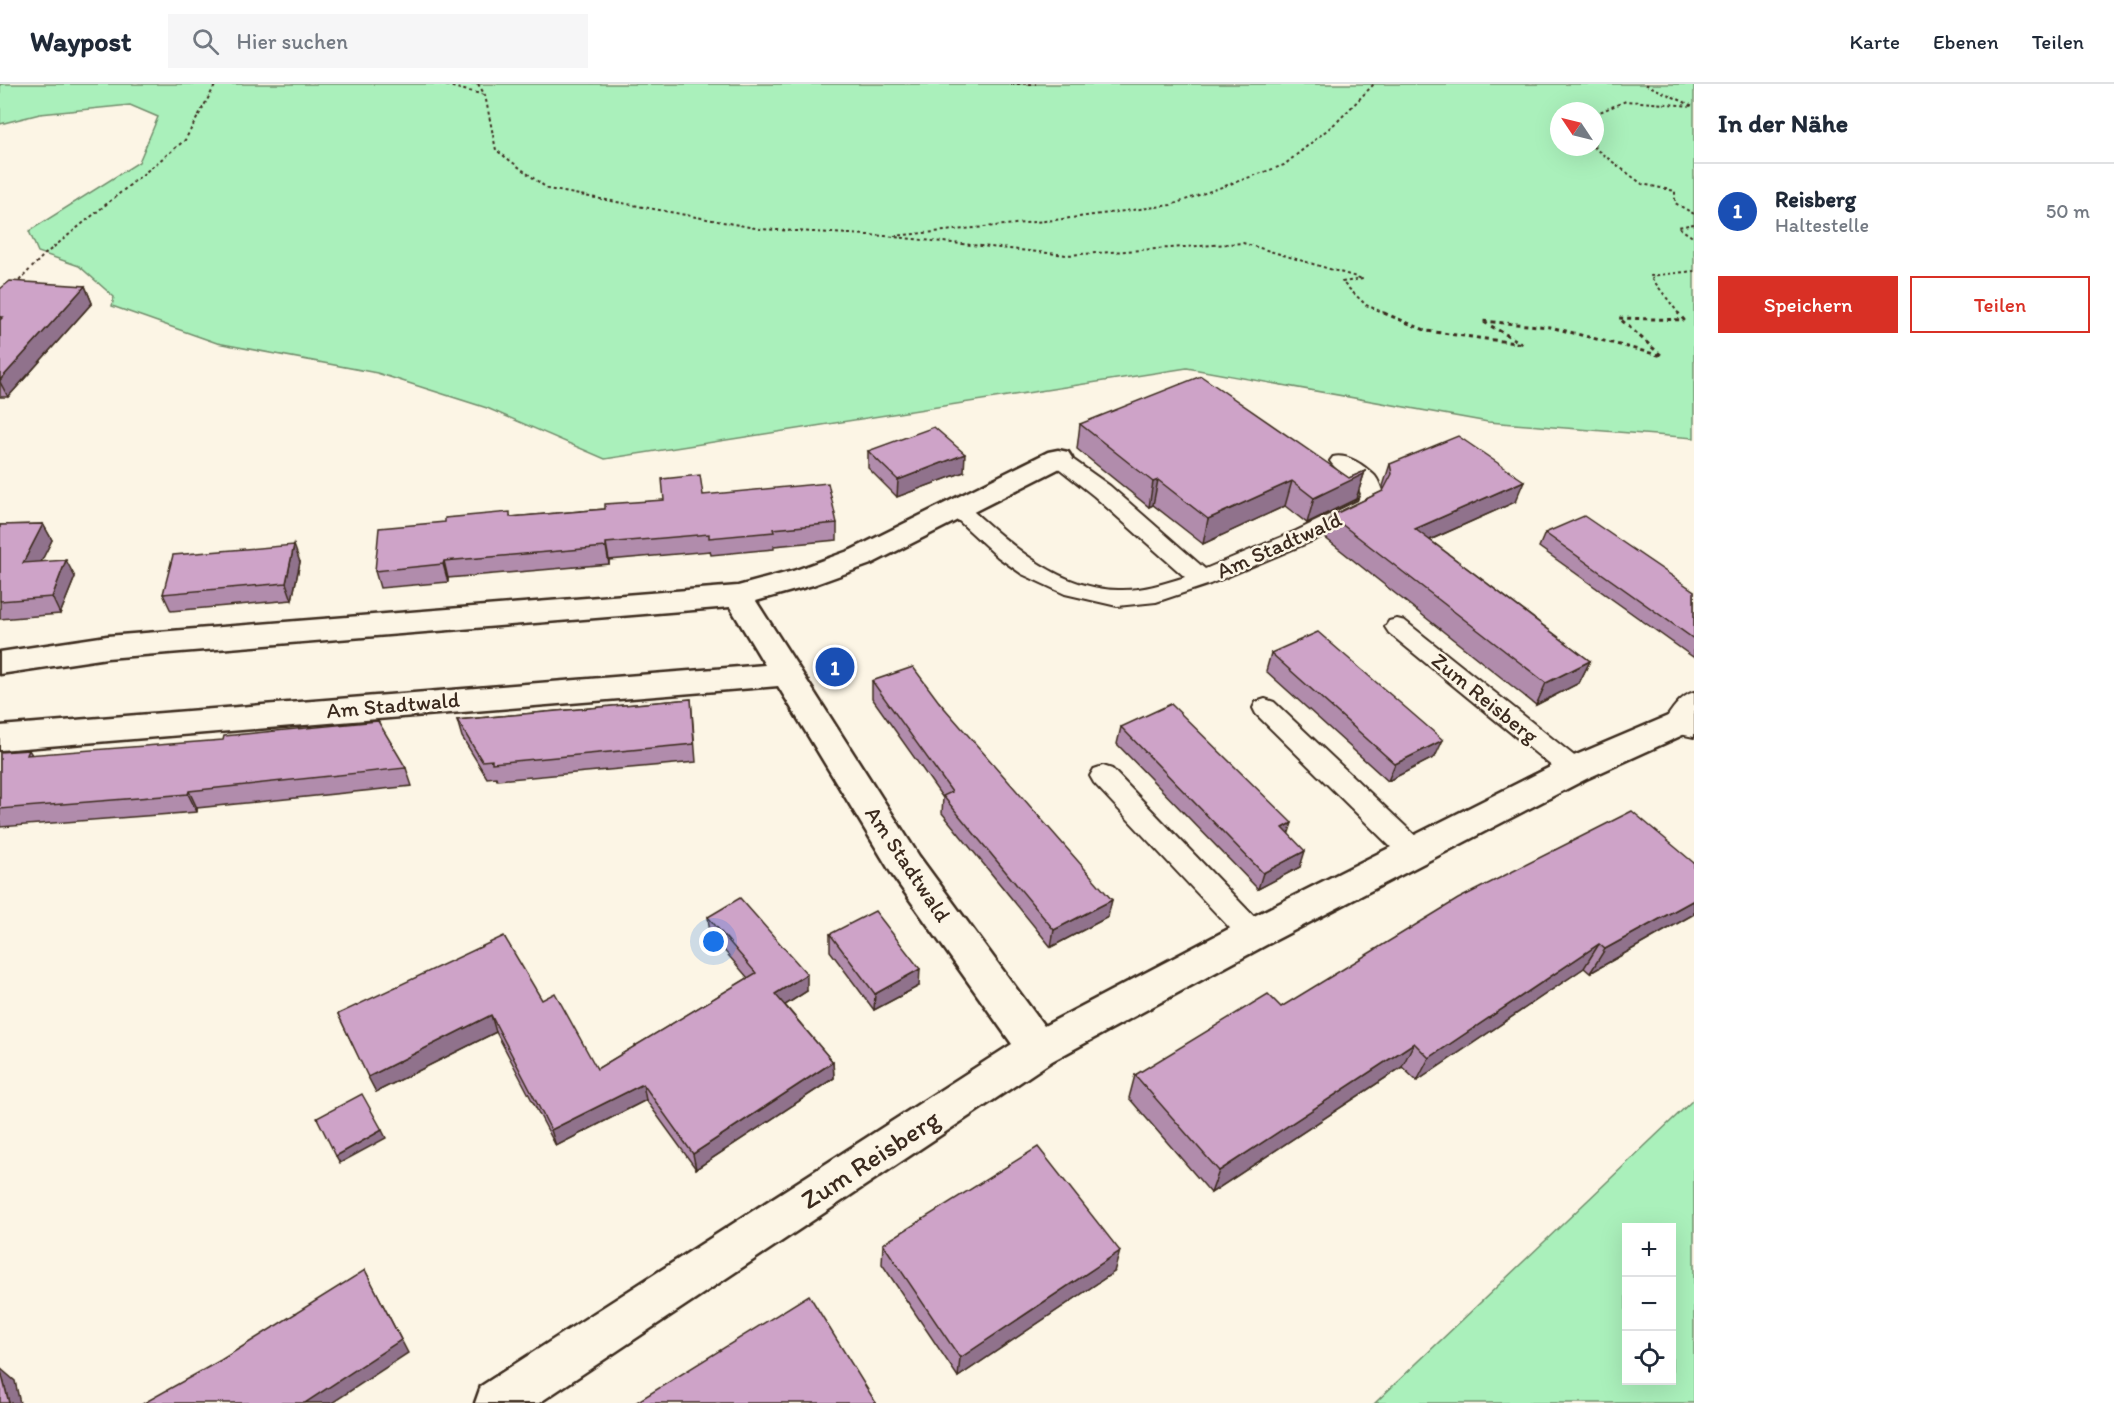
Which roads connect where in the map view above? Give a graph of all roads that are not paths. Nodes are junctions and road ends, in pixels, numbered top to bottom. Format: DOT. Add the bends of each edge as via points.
graph roads {
  1 [pos="1058,458"];
  2 [pos="1340,461"];
  3 [pos="957,508"];
  4 [pos="1202,579"];
  5 [pos="738,596"];
  6 [pos="1397,627"];
  7 [pos="0,663"];
  8 [pos="786,674"];
  9 [pos="1265,708"];
  10 [pos="1688,718"];
  11 [pos="0,738"];
  12 [pos="1574,770"];
  13 [pos="1103,776"];
  14 [pos="1413,851"];
  15 [pos="1252,934"];
  16 [pos="1038,1049"];
  17 [pos="498,1403"];
  1 -- 3 [label="street, Am Stadtwald"];
  1 -- 4 [label="lane, Am Stadtwald" via="1102,491"];
  2 -- 4 [label="lane, Am Stadtwald" via="1367,480 1372,494 1367,505"];
  3 -- 4 [label="lane, Am Stadtwald" via="1030,569 1073,589 1117,598 1156,594"];
  3 -- 5 [label="street, Am Stadtwald" via="861,557"];
  5 -- 7 [label="street, Am Stadtwald" via="107,647"];
  5 -- 8 [label="street, Am Stadtwald"];
  6 -- 12 [label="lane, Zum Reisberg"];
  8 -- 11 [label="street, Am Stadtwald"];
  8 -- 16 [label="street, Am Stadtwald" via="906,866"];
  9 -- 14 [label="lane"];
  10 -- 12 [label="street, Zum Reisberg"];
  12 -- 14 [label="street, Zum Reisberg"];
  13 -- 15 [label="lane"];
  14 -- 15 [label="street, Zum Reisberg"];
  15 -- 16 [label="street, Zum Reisberg"];
  16 -- 17 [label="street, Zum Reisberg"];
}
